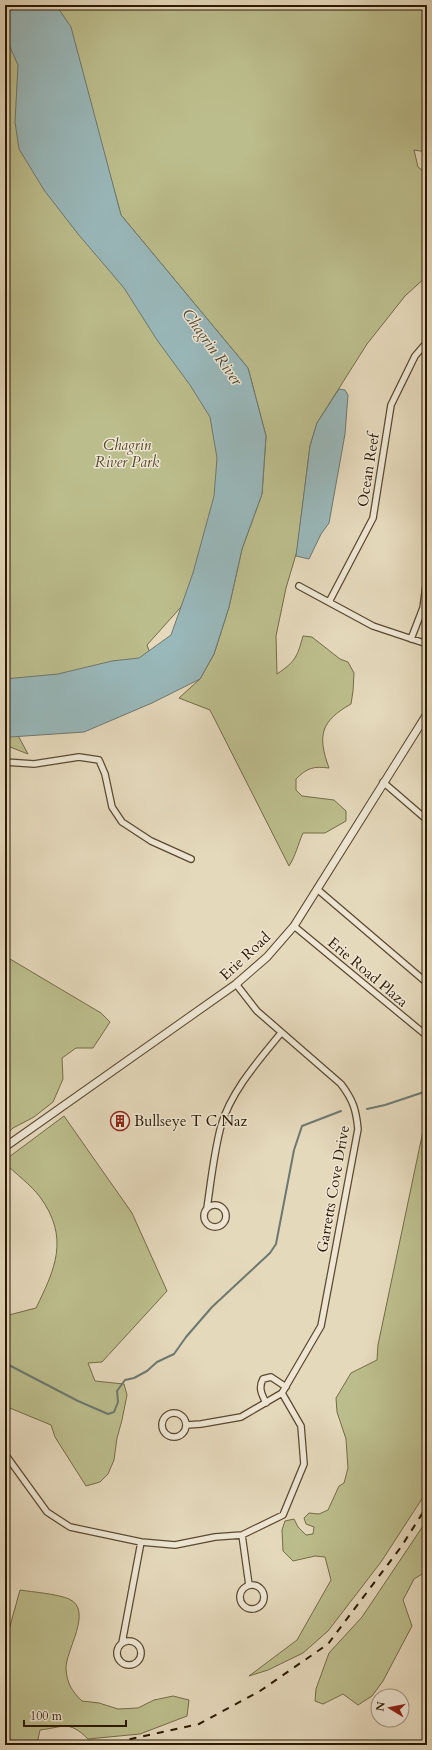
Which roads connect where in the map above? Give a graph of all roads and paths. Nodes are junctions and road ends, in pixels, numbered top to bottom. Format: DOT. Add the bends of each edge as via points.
graph roads {
  1 [pos="427,342"];
  2 [pos="427,578"];
  3 [pos="299,586"];
  4 [pos="329,602"];
  5 [pos="411,639"];
  6 [pos="427,644"];
  7 [pos="427,714"];
  8 [pos="5,762"];
  9 [pos="383,782"];
  10 [pos="427,820"];
  11 [pos="191,859"];
  12 [pos="317,889"];
  13 [pos="294,926"];
  14 [pos="427,983"];
  15 [pos="236,984"];
  16 [pos="281,1033"];
  17 [pos="427,1036"];
  18 [pos="5,1147"];
  19 [pos="207,1208"];
  20 [pos="5,1257"];
  21 [pos="5,1265"];
  22 [pos="286,1387"];
  23 [pos="282,1393"];
  24 [pos="266,1403"];
  25 [pos="187,1425"];
  26 [pos="5,1454"];
  27 [pos="242,1535"];
  28 [pos="141,1542"];
  29 [pos="249,1585"];
  30 [pos="122,1643"];
  31 [pos="427,1740"];
  32 [pos="426,1745"];
  1 -- 4 [label="street, Ocean Reef" via="415,356 391,405 373,518"];
  2 -- 5 [label="street" via="423,608"];
  3 -- 4 [label="street"];
  4 -- 5 [label="street" via="373,626"];
  5 -- 6 [label="street"];
  7 -- 9 [label="street, Erie Road"];
  8 -- 11 [label="street" via="34,764 80,757 99,760 105,774 112,807 122,822 151,841"];
  9 -- 10 [label="street"];
  9 -- 12 [label="street, Erie Road"];
  12 -- 13 [label="street, Erie Road"];
  12 -- 14 [label="street, Erie Road Plaza"];
  13 -- 15 [label="street, Erie Road" via="267,957"];
  13 -- 17 [label="street, Erie Road Plaza"];
  15 -- 16 [label="street, Garretts Cove Drive" via="257,1011"];
  15 -- 18 [label="street, Erie Road"];
  16 -- 19 [label="street" via="248,1073 226,1112 221,1126"];
  16 -- 22 [label="street, Garretts Cove Drive" via="341,1084 356,1111 358,1129 321,1326"];
  19 -- 19 [label="street" via="204,1214 207,1224 217,1228 224,1224 227,1217 224,1209 214,1204"];
  20 -- 21 [label="street"];
  22 -- 23 [label="street, Garretts Cove Drive"];
  22 -- 24 [label="street" via="271,1377 263,1379 260,1391"];
  23 -- 24 [label="street"];
  23 -- 27 [label="street" via="301,1426 304,1464 283,1515"];
  24 -- 25 [label="street" via="241,1416"];
  25 -- 25 [label="street" via="181,1436 172,1437 165,1433 162,1426 166,1415 174,1412 184,1417"];
  26 -- 28 [label="street" via="47,1512 70,1527"];
  27 -- 28 [label="street" via="175,1545"];
  27 -- 29 [label="street"];
  28 -- 30 [label="street"];
  29 -- 29 [label="street" via="242,1589 240,1596 242,1604 253,1609 262,1602 264,1595 260,1588"];
  30 -- 30 [label="street" via="116,1653 119,1661 126,1665 134,1664 140,1658 139,1646 133,1641"];
  31 -- 32 [label="street"];
}
